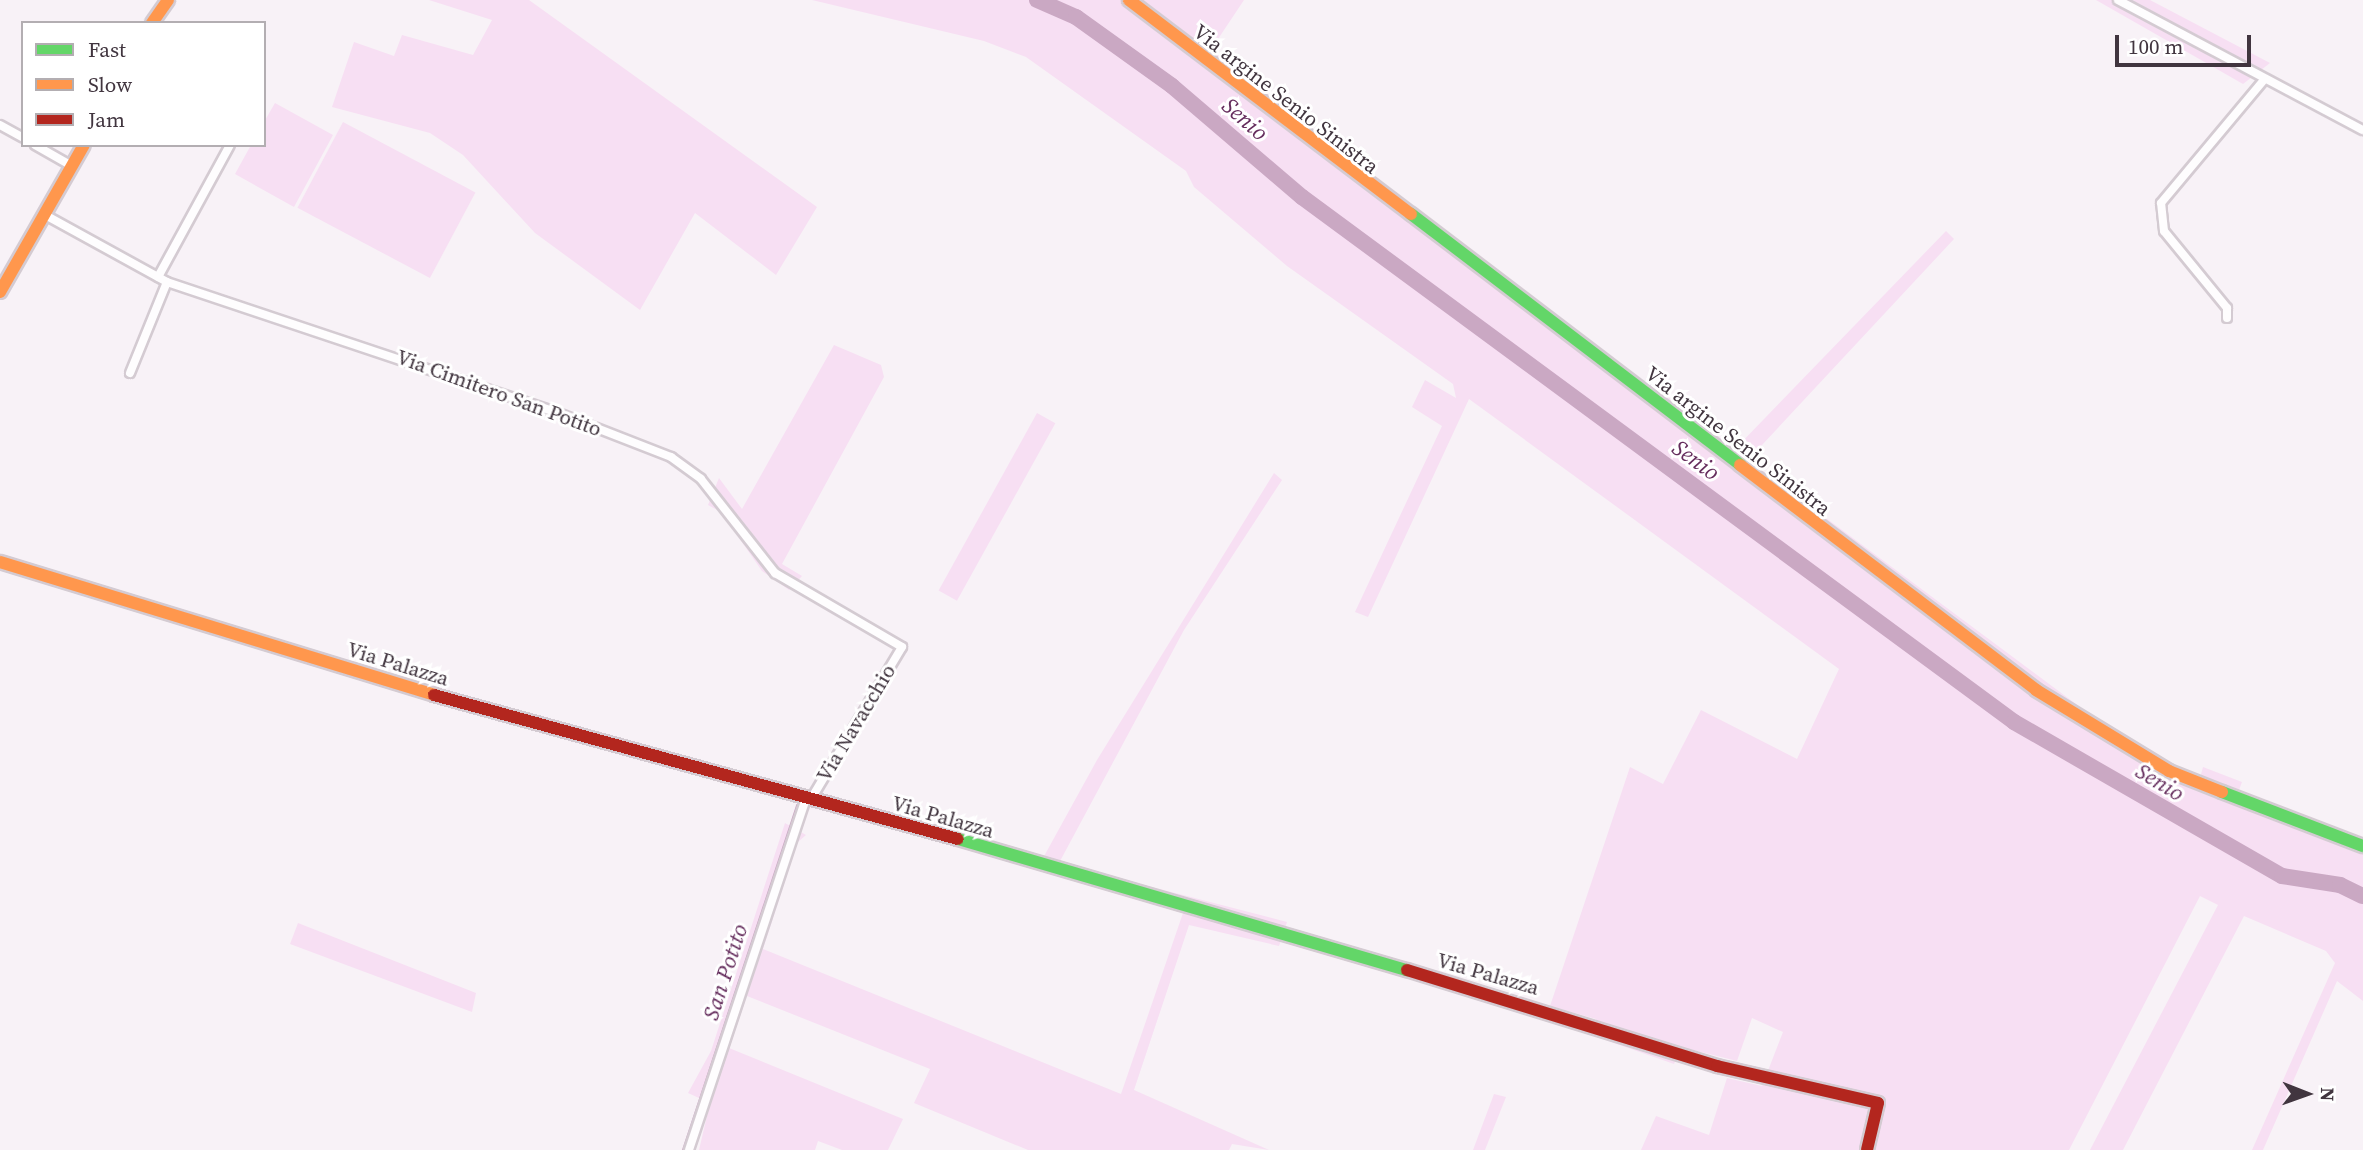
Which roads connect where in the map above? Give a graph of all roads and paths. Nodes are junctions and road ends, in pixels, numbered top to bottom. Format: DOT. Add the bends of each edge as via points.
graph roads {
  1 [pos="168,0"];
  2 [pos="1129,0"];
  3 [pos="2118,0"];
  4 [pos="153,21"];
  5 [pos="2263,80"];
  6 [pos="0,125"];
  7 [pos="2363,130"];
  8 [pos="21,137"];
  9 [pos="39,147"];
  10 [pos="82,147"];
  11 [pos="229,147"];
  12 [pos="72,166"];
  13 [pos="47,216"];
  14 [pos="158,277"];
  15 [pos="167,282"];
  16 [pos="0,292"];
  17 [pos="2227,318"];
  18 [pos="130,373"];
  19 [pos="0,562"];
  20 [pos="902,647"];
  21 [pos="808,799"];
  22 [pos="2363,846"];
  23 [pos="688,1150"];
  24 [pos="1867,1150"];
  1 -- 4 [label="street"];
  2 -- 22 [label="street, Via argine Senio Sinistra" via="1367,188 2036,690 2169,771"];
  3 -- 5 [label="street"];
  5 -- 7 [label="street"];
  5 -- 17 [label="street" via="2161,203 2164,231 2227,308"];
  6 -- 8 [label="street"];
  9 -- 12 [label="street"];
  10 -- 12 [label="street"];
  11 -- 14 [label="street"];
  12 -- 13 [label="street"];
  13 -- 14 [label="street, Via Cimitero San Potito"];
  13 -- 16 [label="street"];
  14 -- 15 [label="street, Via Cimitero San Potito"];
  15 -- 18 [label="street"];
  15 -- 20 [label="street, Via Cimitero San Potito" via="554,411 671,457 732,510 775,573"];
  19 -- 21 [label="street, Via Palazza" via="460,703 663,753"];
  20 -- 21 [label="street, Via Navacchio"];
  21 -- 23 [label="street, Via Navacchio"];
  21 -- 24 [label="street, Via Palazza" via="1561,1015 1717,1066 1878,1103"];
}
